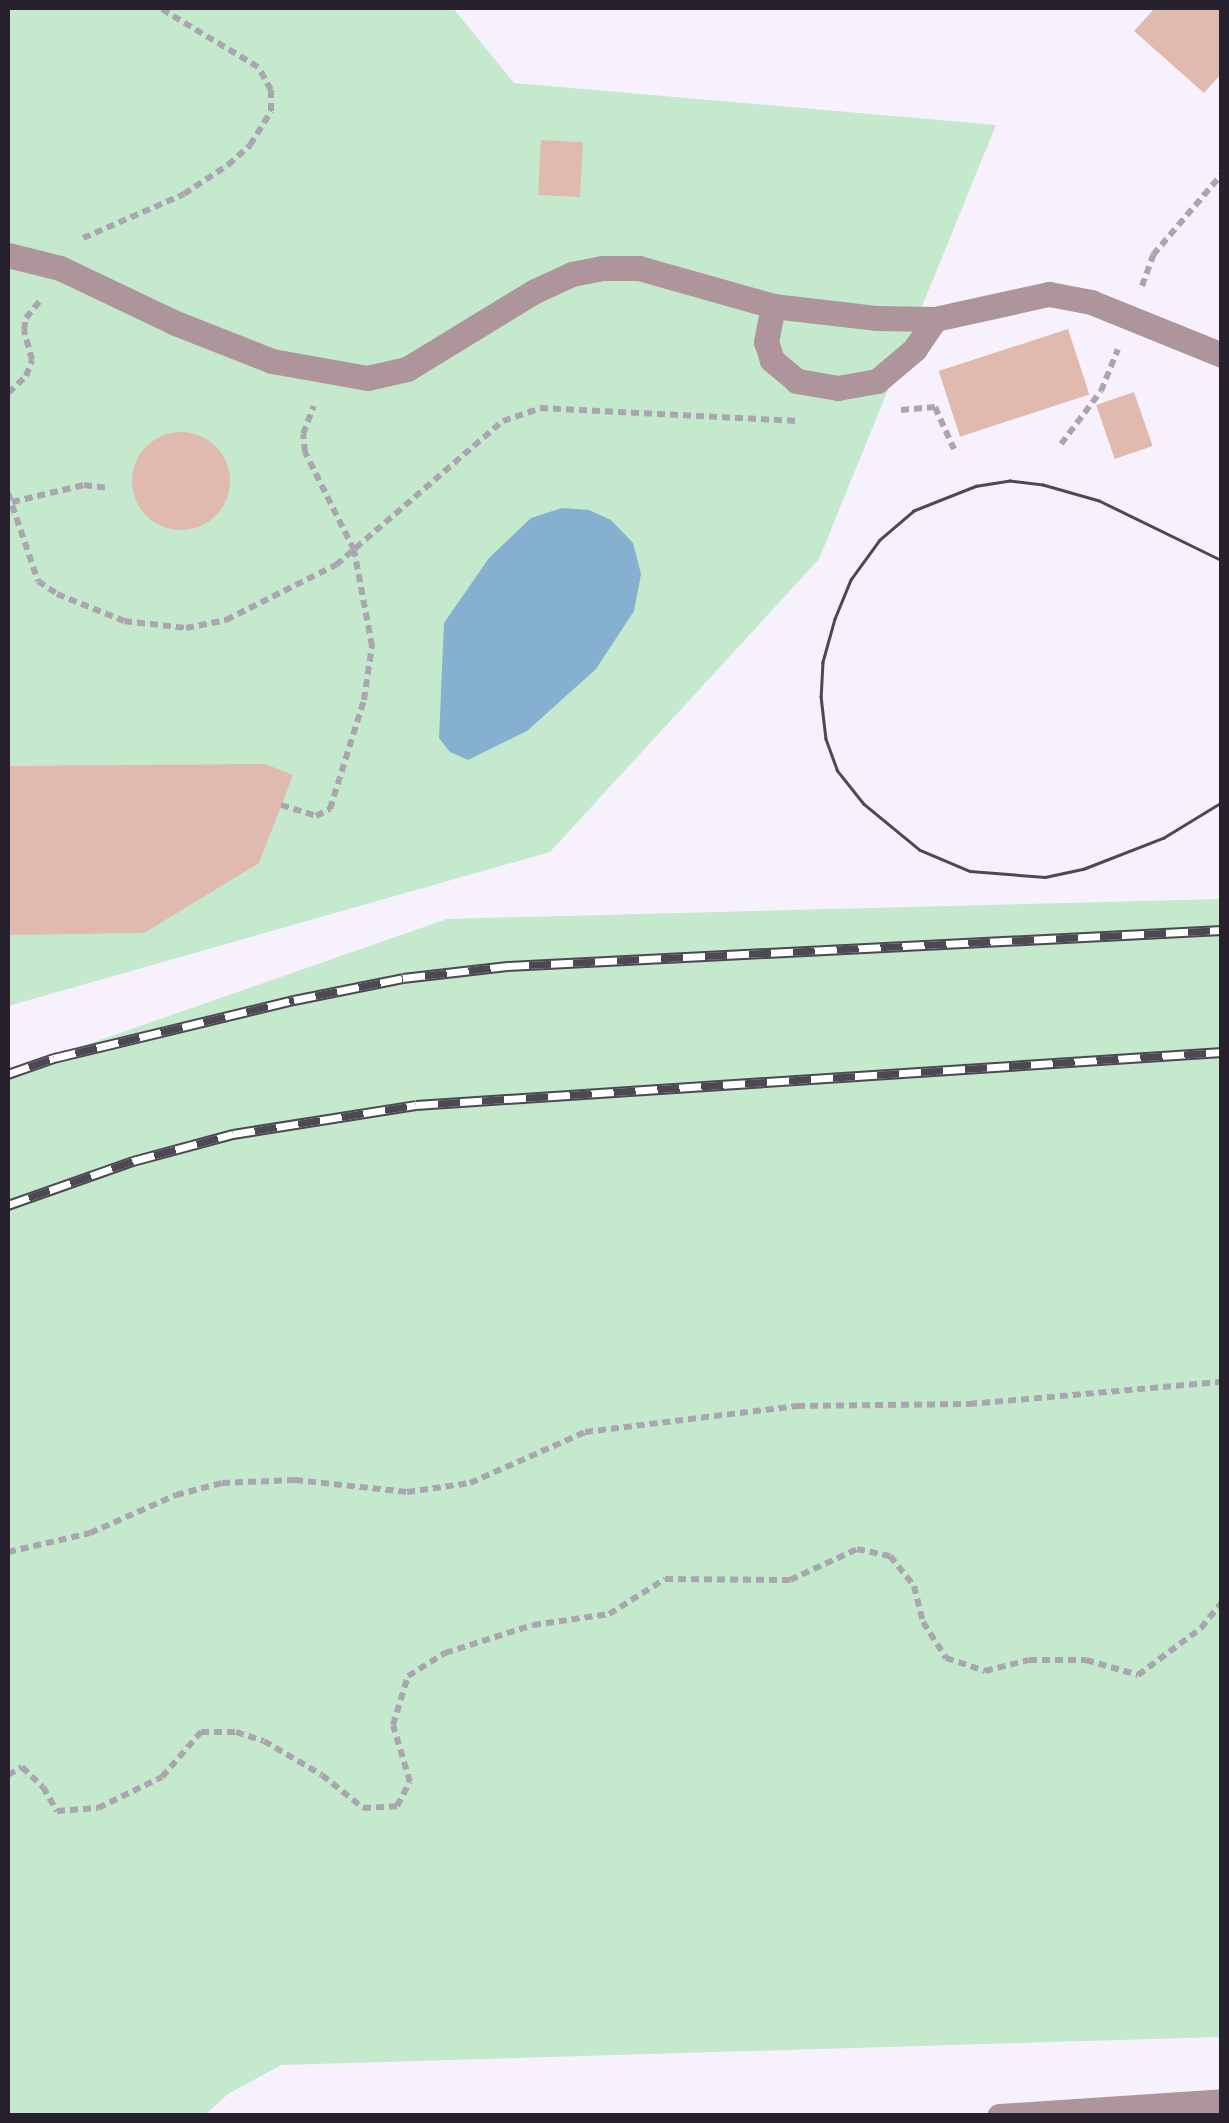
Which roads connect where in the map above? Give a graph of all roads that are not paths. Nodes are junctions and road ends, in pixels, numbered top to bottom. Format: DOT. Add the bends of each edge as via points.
graph roads {
  1 [pos="8,255"];
  2 [pos="772,306"];
  3 [pos="935,319"];
  4 [pos="1222,355"];
  5 [pos="1222,2101"];
  6 [pos="999,2116"];
  1 -- 2 [label="street" via="60,268 272,361 368,378 407,369 535,292 602,268 639,268"];
  2 -- 3 [label="street"];
  2 -- 3 [label="street" via="766,342 772,360 797,381 838,388 877,381 915,350"];
  3 -- 4 [label="street" via="1049,294 1091,302"];
  5 -- 6 [label="street"];
}
